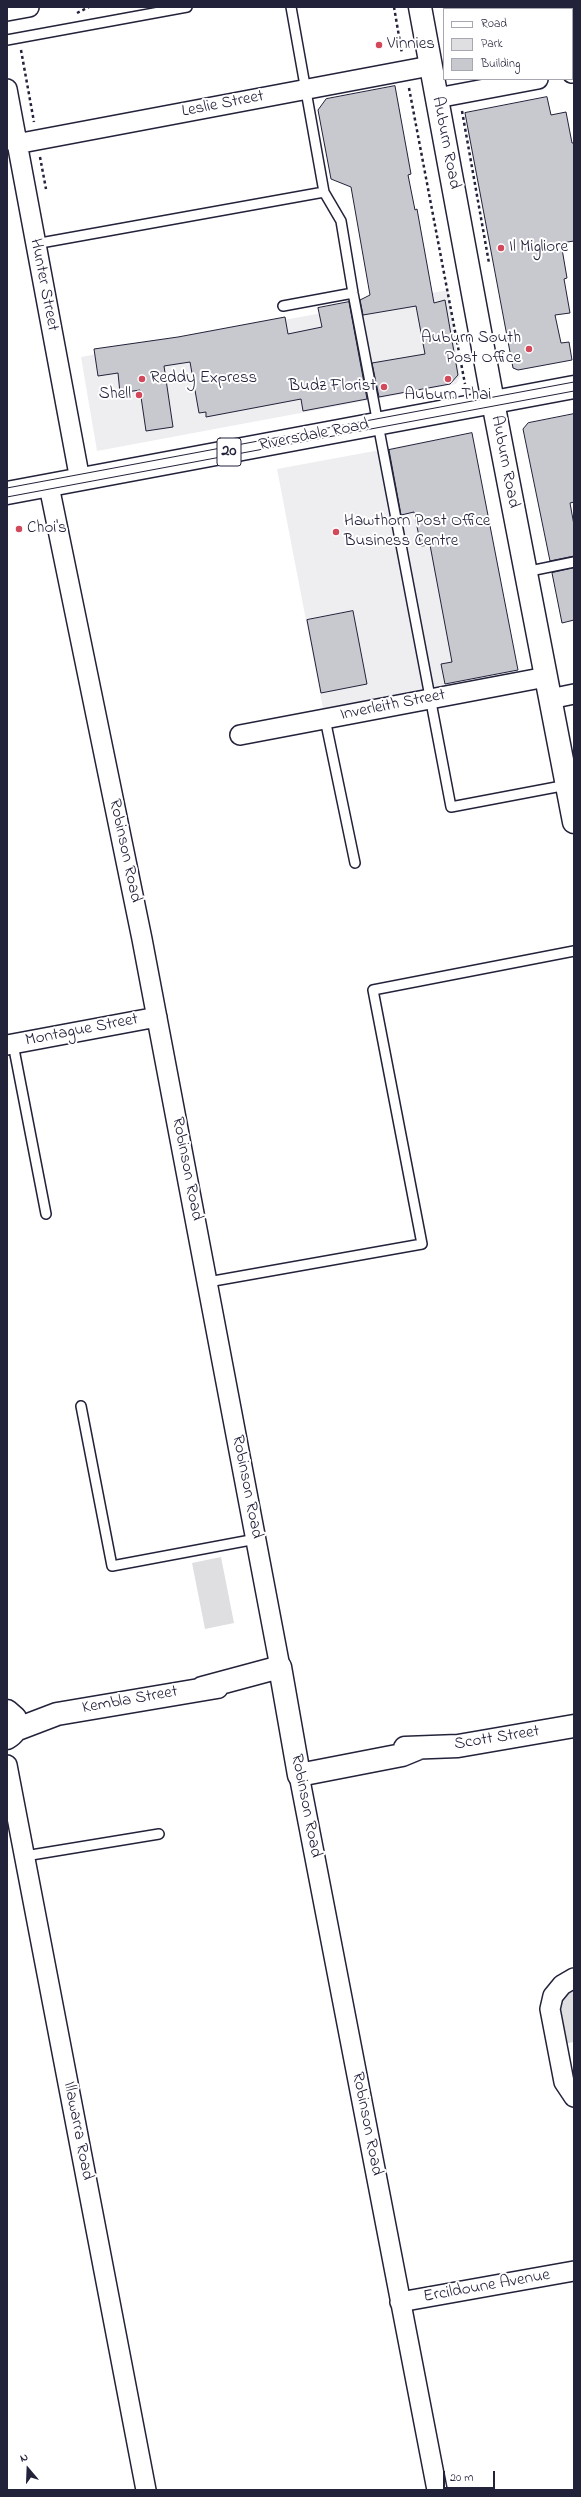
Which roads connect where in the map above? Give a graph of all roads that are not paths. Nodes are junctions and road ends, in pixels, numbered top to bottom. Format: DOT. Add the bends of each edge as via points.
graph roads {
  1 [pos="30,7"];
  2 [pos="187,7"];
  3 [pos="291,7"];
  4 [pos="420,7"];
  5 [pos="7,12"];
  6 [pos="7,40"];
  7 [pos="430,66"];
  8 [pos="533,80"];
  9 [pos="7,89"];
  10 [pos="305,89"];
  11 [pos="436,98"];
  12 [pos="16,144"];
  13 [pos="324,192"];
  14 [pos="35,244"];
  15 [pos="353,293"];
  16 [pos="283,306"];
  17 [pos="574,387"];
  18 [pos="493,402"];
  19 [pos="378,424"];
  20 [pos="80,480"];
  21 [pos="49,486"];
  22 [pos="7,493"];
  23 [pos="574,562"];
  24 [pos="525,572"];
  25 [pos="546,677"];
  26 [pos="574,694"];
  27 [pos="550,699"];
  28 [pos="431,700"];
  29 [pos="325,719"];
  30 [pos="240,735"];
  31 [pos="567,785"];
  32 [pos="574,822"];
  33 [pos="355,863"];
  34 [pos="574,951"];
  35 [pos="158,1017"];
  36 [pos="10,1045"];
  37 [pos="46,1214"];
  38 [pos="208,1282"];
  39 [pos="81,1406"];
  40 [pos="256,1539"];
  41 [pos="282,1674"];
  42 [pos="10,1721"];
  43 [pos="574,1726"];
  44 [pos="8,1768"];
  45 [pos="298,1770"];
  46 [pos="159,1834"];
  47 [pos="25,1856"];
  48 [pos="574,1978"];
  49 [pos="574,2097"];
  50 [pos="574,2271"];
  51 [pos="400,2302"];
  52 [pos="146,2490"];
  53 [pos="437,2490"];
  1 -- 5 [label="street"];
  2 -- 6 [label="lane"];
  3 -- 10 [label="lane"];
  4 -- 7 [label="main road, Auburn Road"];
  7 -- 10 [label="street, Leslie Street"];
  7 -- 11 [label="main road, Auburn Road"];
  8 -- 11 [label="street"];
  9 -- 12 [label="street, Hunter Street"];
  10 -- 12 [label="street, Leslie Street"];
  10 -- 13 [label="lane"];
  11 -- 18 [label="main road, Auburn Road"];
  12 -- 14 [label="street, Hunter Street"];
  13 -- 14 [label="lane"];
  13 -- 15 [label="lane" via="341,221"];
  14 -- 20 [label="street, Hunter Street"];
  15 -- 16 [label="lane"];
  15 -- 19 [label="lane"];
  17 -- 18 [label="main road, Riversdale Road / 20"];
  18 -- 19 [label="main road, Riversdale Road / 20"];
  18 -- 24 [label="main road, Auburn Road"];
  19 -- 20 [label="main road, Riversdale Road / 20"];
  19 -- 28 [label="lane"];
  20 -- 21 [label="main road, Riversdale Road / 20"];
  21 -- 22 [label="main road, Riversdale Road / 20"];
  21 -- 35 [label="street, Robinson Road"];
  23 -- 24 [label="lane"];
  24 -- 25 [label="main road, Auburn Road"];
  25 -- 27 [label="main road, Auburn Road"];
  25 -- 28 [label="street, Inverleith Street"];
  26 -- 27 [label="street"];
  27 -- 31 [label="main road, Auburn Road"];
  28 -- 29 [label="street, Inverleith Street"];
  28 -- 31 [label="lane" via="451,807"];
  29 -- 30 [label="street, Inverleith Street"];
  29 -- 33 [label="lane"];
  31 -- 32 [label="main road, Auburn Road"];
  34 -- 38 [label="lane" via="373,990 422,1244"];
  35 -- 36 [label="street, Montague Street"];
  35 -- 38 [label="street, Robinson Road"];
  36 -- 37 [label="lane"];
  38 -- 40 [label="street, Robinson Road"];
  39 -- 40 [label="lane" via="112,1566"];
  40 -- 41 [label="street, Robinson Road"];
  41 -- 42 [label="main road, Kembla Street"];
  41 -- 45 [label="main road, Robinson Road"];
  42 -- 44 [label="street, Illawarra Road"];
  43 -- 45 [label="main road, Scott Street" via="458,1746 419,1748 402,1755"];
  44 -- 47 [label="street, Illawarra Road"];
  45 -- 51 [label="street, Robinson Road"];
  46 -- 47 [label="lane"];
  47 -- 52 [label="street, Illawarra Road"];
  48 -- 49 [label="street" via="562,1985 552,1996 550,2009 564,2082"];
  50 -- 51 [label="street, Ercildoune Avenue"];
  51 -- 53 [label="street, Robinson Road"];
}
